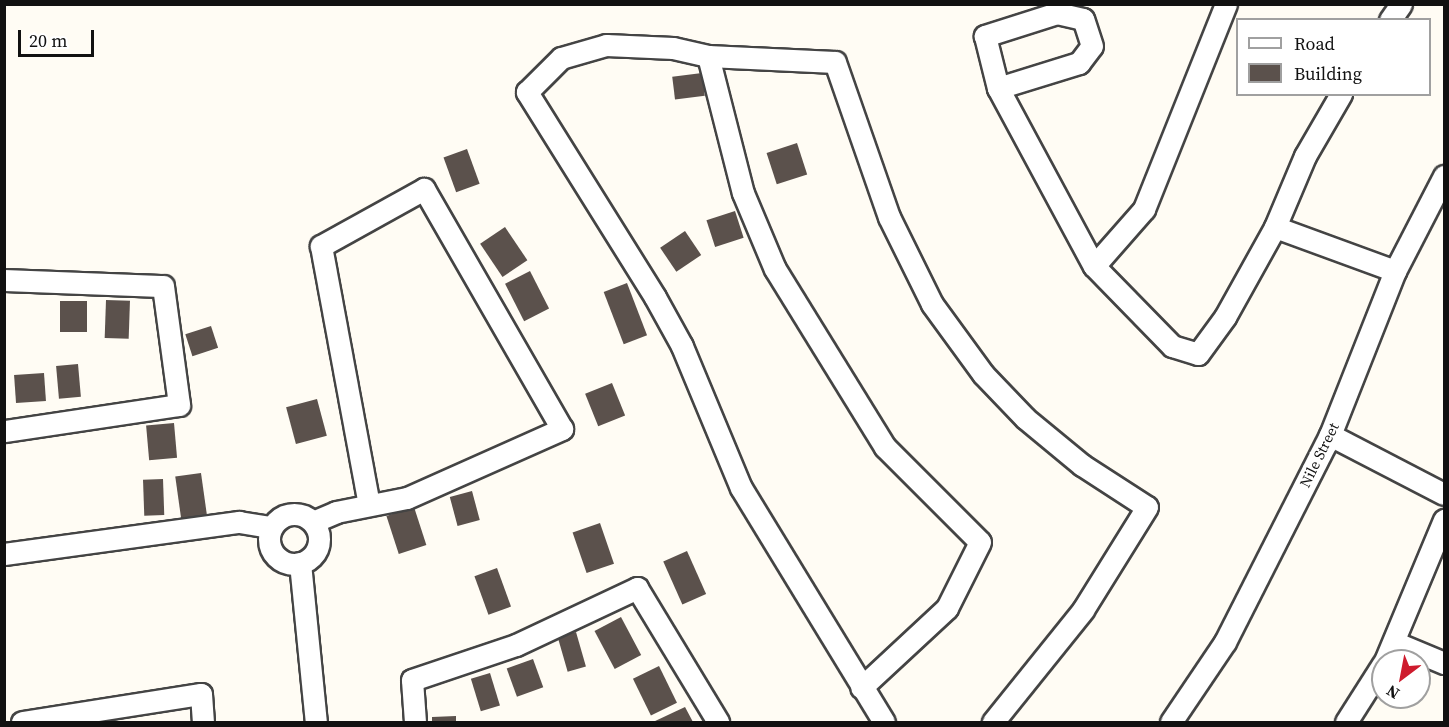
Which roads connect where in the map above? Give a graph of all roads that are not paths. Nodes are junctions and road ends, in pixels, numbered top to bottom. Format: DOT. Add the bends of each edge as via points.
graph roads {
  1 [pos="1226,4"];
  2 [pos="1401,4"];
  3 [pos="1391,18"];
  4 [pos="708,56"];
  5 [pos="998,88"];
  6 [pos="1340,96"];
  7 [pos="1444,176"];
  8 [pos="1275,227"];
  9 [pos="1094,266"];
  10 [pos="1395,272"];
  11 [pos="4,280"];
  12 [pos="4,431"];
  13 [pos="1330,435"];
  14 [pos="1444,494"];
  15 [pos="369,504"];
  16 [pos="1444,520"];
  17 [pos="313,522"];
  18 [pos="271,527"];
  19 [pos="4,554"];
  20 [pos="300,563"];
  21 [pos="1391,649"];
  22 [pos="1371,683"];
  23 [pos="861,688"];
  24 [pos="22,723"];
  25 [pos="202,723"];
  26 [pos="316,723"];
  27 [pos="415,723"];
  28 [pos="718,723"];
  29 [pos="884,723"];
  30 [pos="993,723"];
  31 [pos="1171,723"];
  32 [pos="1346,723"];
  1 -- 9 [label="street" via="1144,209"];
  2 -- 3 [label="street"];
  4 -- 23 [label="street" via="743,193 774,269 885,447 980,542 947,608"];
  4 -- 23 [label="street" via="673,48 606,45 561,58 527,92 655,297 682,346 741,488"];
  4 -- 30 [label="street" via="835,62 889,217 932,304 983,374 1025,418 1082,465 1147,507 1083,610"];
  5 -- 5 [label="street" via="1078,63 1092,46 1083,19 1057,14 985,36"];
  5 -- 9 [label="street"];
  6 -- 8 [label="street" via="1305,156"];
  7 -- 10 [label="street, Nile Street"];
  8 -- 9 [label="street" via="1225,317 1198,354 1172,346"];
  8 -- 10 [label="street"];
  10 -- 13 [label="street, Nile Street"];
  11 -- 12 [label="street" via="163,286 179,405"];
  13 -- 14 [label="street"];
  13 -- 31 [label="street, Nile Street" via="1225,642"];
  15 -- 15 [label="street" via="407,498 562,429 424,189 321,246"];
  15 -- 17 [label="street"];
  16 -- 21 [label="street"];
  17 -- 18 [label="street" via="291,514"];
  17 -- 20 [label="street" via="318,546"];
  18 -- 19 [label="street" via="240,522"];
  18 -- 20 [label="street" via="268,541 274,554 286,562"];
  20 -- 26 [label="street"];
  22 -- 32 [label="street"];
  23 -- 29 [label="street"];
  24 -- 25 [label="street" via="201,694"];
  27 -- 28 [label="street" via="412,680 516,645 637,588"];
}
